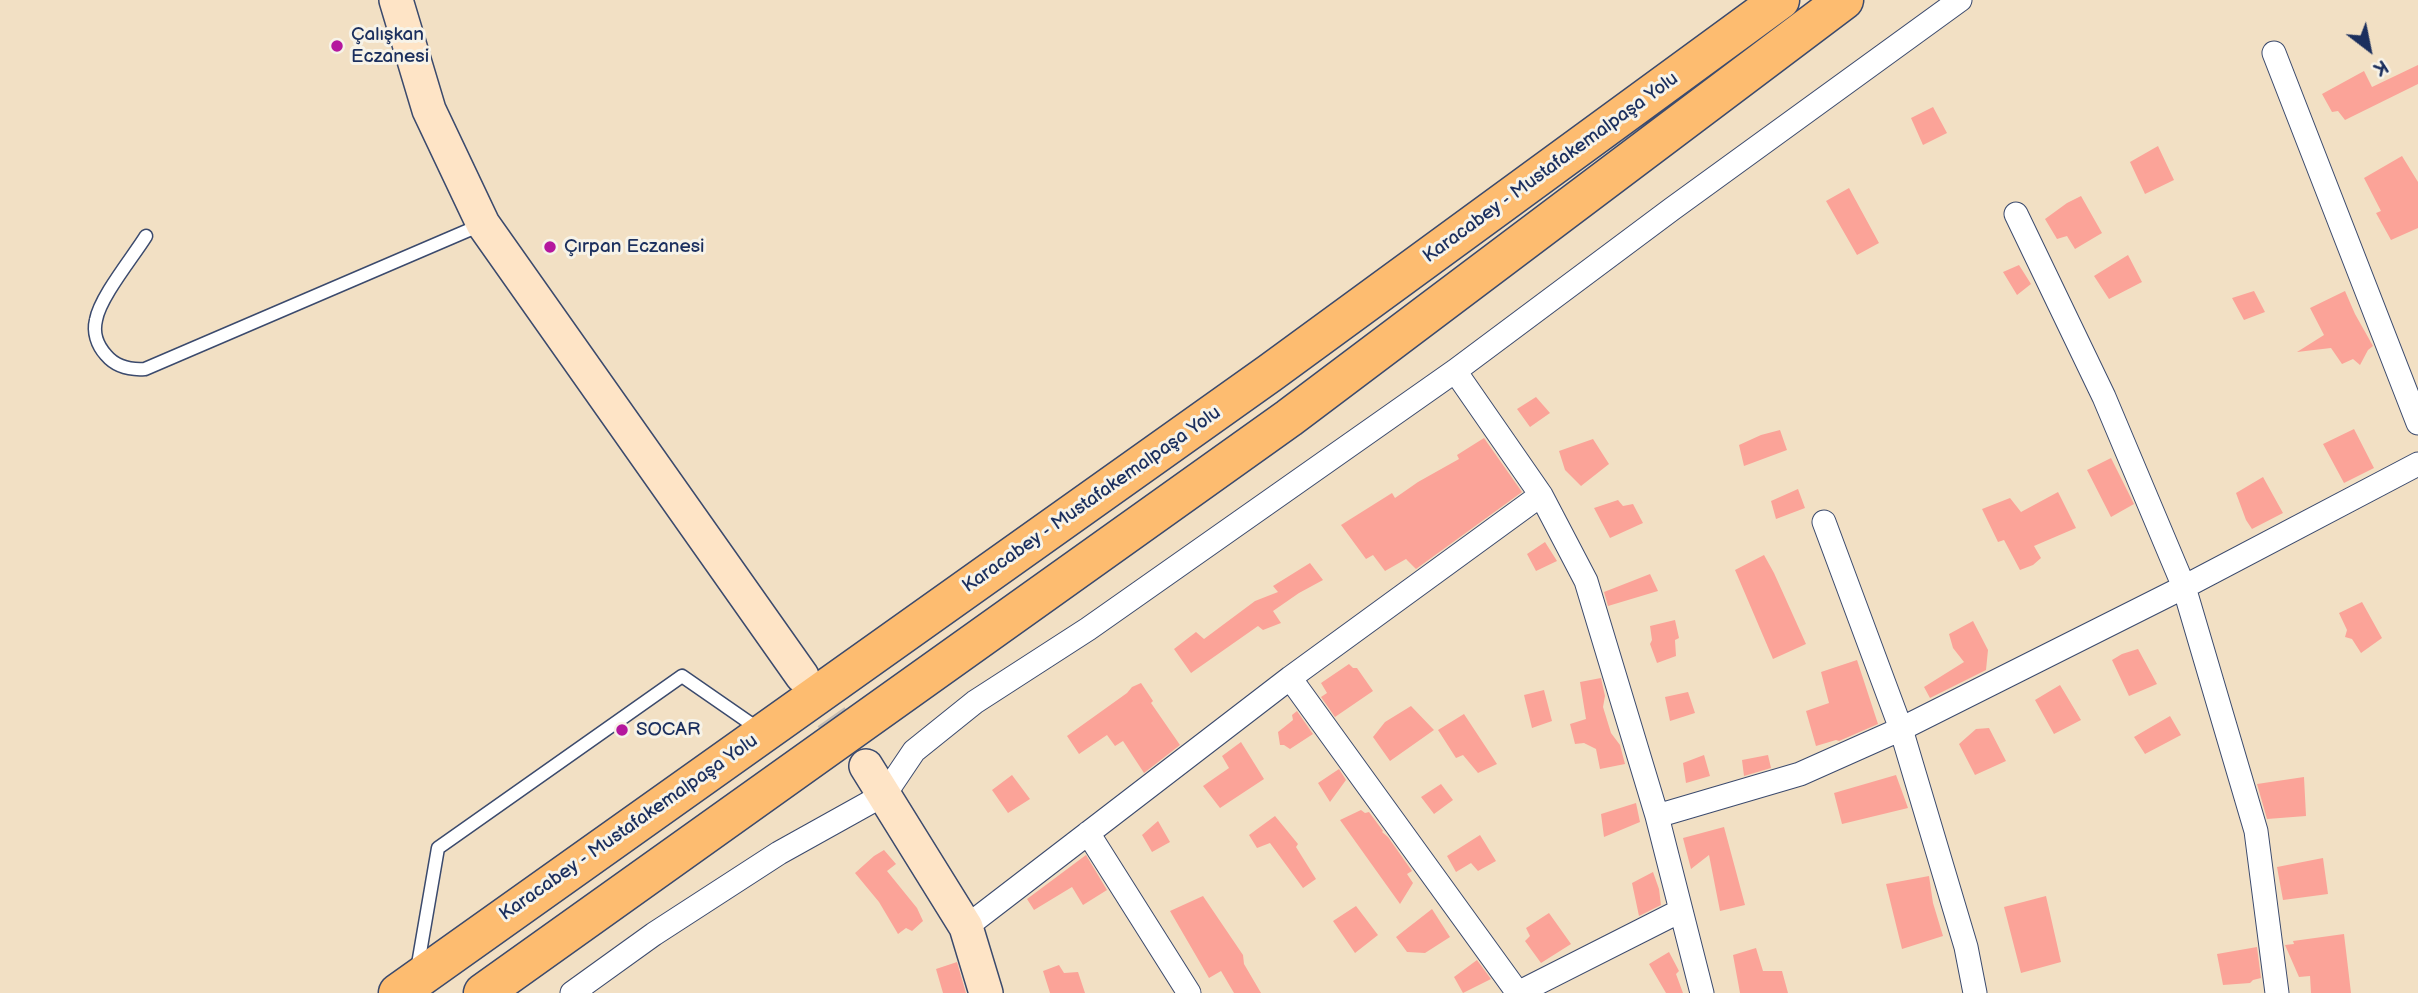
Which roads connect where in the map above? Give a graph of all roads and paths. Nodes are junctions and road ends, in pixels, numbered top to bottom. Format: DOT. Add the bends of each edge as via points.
graph roads {
  1 [pos="396,0"];
  2 [pos="1780,0"];
  3 [pos="1844,0"];
  4 [pos="1960,0"];
  5 [pos="2274,52"];
  6 [pos="2016,214"];
  7 [pos="483,223"];
  8 [pos="146,236"];
  9 [pos="1455,371"];
  10 [pos="2418,423"];
  11 [pos="2418,464"];
  12 [pos="1541,495"];
  13 [pos="1824,522"];
  14 [pos="2184,586"];
  15 [pos="802,676"];
  16 [pos="1290,678"];
  17 [pos="1901,729"];
  18 [pos="764,732"];
  19 [pos="866,766"];
  20 [pos="885,794"];
  21 [pos="1657,816"];
  22 [pos="1088,833"];
  23 [pos="1680,911"];
  24 [pos="966,927"];
  25 [pos="407,986"];
  26 [pos="483,993"];
  27 [pos="572,993"];
  28 [pos="986,993"];
  29 [pos="1189,993"];
  30 [pos="1518,993"];
  31 [pos="1702,993"];
  32 [pos="1975,993"];
  33 [pos="2277,993"];
  1 -- 7 [label="street" via="429,110"];
  2 -- 18 [label="highway, Karacabey - Mustafakemalpaşa Yolu" via="1270,373"];
  3 -- 26 [label="highway, Karacabey - Mustafakemalpaşa Yolu" via="1289,418"];
  4 -- 9 [label="street"];
  5 -- 10 [label="street"];
  6 -- 14 [label="street" via="2104,397"];
  7 -- 8 [label="lane" via="145,369 133,370 105,355 95,327 102,304"];
  7 -- 15 [label="street"];
  9 -- 12 [label="street"];
  9 -- 20 [label="street" via="1088,629 975,702 914,751"];
  11 -- 14 [label="street"];
  12 -- 16 [label="street"];
  12 -- 21 [label="street" via="1586,581"];
  13 -- 17 [label="street"];
  14 -- 17 [label="street"];
  14 -- 33 [label="street" via="2256,831"];
  16 -- 22 [label="street"];
  16 -- 30 [label="street"];
  17 -- 21 [label="street" via="1800,774"];
  17 -- 32 [label="street" via="1966,947"];
  18 -- 25 [label="highway, Karacabey - Mustafakemalpaşa Yolu"];
  18 -- 25 [label="lane" via="682,676 438,848"];
  19 -- 20 [label="street"];
  20 -- 24 [label="street"];
  20 -- 27 [label="street" via="779,853"];
  21 -- 23 [label="street"];
  22 -- 24 [label="street"];
  22 -- 29 [label="street"];
  23 -- 30 [label="street"];
  23 -- 31 [label="street"];
  24 -- 28 [label="street"];
}
